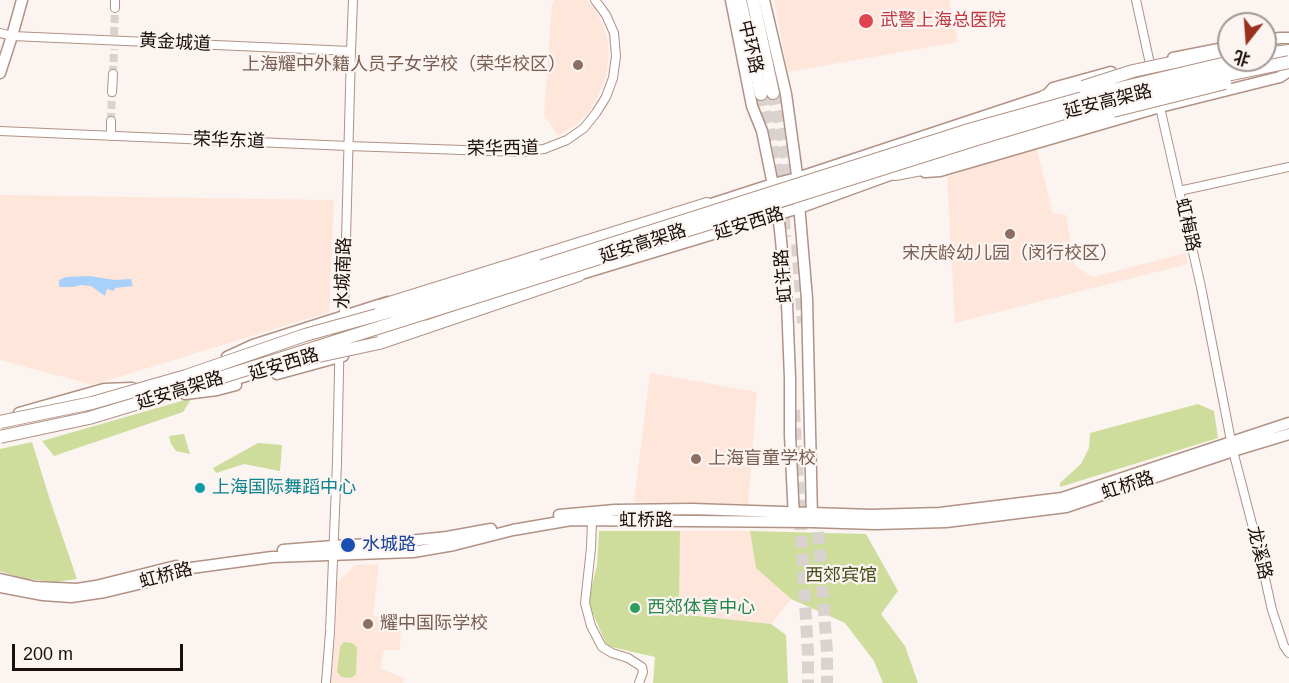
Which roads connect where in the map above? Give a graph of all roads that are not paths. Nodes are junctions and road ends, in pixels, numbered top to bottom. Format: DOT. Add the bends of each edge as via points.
graph roads {
  1 [pos="22,0"];
  2 [pos="353,0"];
  3 [pos="595,0"];
  4 [pos="730,0"];
  5 [pos="740,0"];
  6 [pos="753,0"];
  7 [pos="764,0"];
  8 [pos="1136,0"];
  9 [pos="0,33"];
  10 [pos="12,36"];
  11 [pos="1217,50"];
  12 [pos="351,51"];
  13 [pos="1217,57"];
  14 [pos="1217,58"];
  15 [pos="1289,64"];
  16 [pos="1217,65"];
  17 [pos="1150,68"];
  18 [pos="1289,71"];
  19 [pos="0,73"];
  20 [pos="113,74"];
  21 [pos="1156,91"];
  22 [pos="112,92"];
  23 [pos="1045,96"];
  24 [pos="1160,108"];
  25 [pos="111,121"];
  26 [pos="0,131"];
  27 [pos="111,136"];
  28 [pos="348,146"];
  29 [pos="1289,167"];
  30 [pos="895,174"];
  31 [pos="797,178"];
  32 [pos="773,184"];
  33 [pos="1179,191"];
  34 [pos="707,204"];
  35 [pos="799,208"];
  36 [pos="778,215"];
  37 [pos="579,275"];
  38 [pos="344,315"];
  39 [pos="340,327"];
  40 [pos="305,335"];
  41 [pos="340,353"];
  42 [pos="194,372"];
  43 [pos="226,376"];
  44 [pos="139,388"];
  45 [pos="88,403"];
  46 [pos="0,417"];
  47 [pos="93,419"];
  48 [pos="1289,423"];
  49 [pos="0,424"];
  50 [pos="1289,434"];
  51 [pos="0,437"];
  52 [pos="0,442"];
  53 [pos="1232,446"];
  54 [pos="794,517"];
  55 [pos="812,517"];
  56 [pos="592,520"];
  57 [pos="333,550"];
  58 [pos="0,579"];
  59 [pos="0,587"];
  60 [pos="1289,653"];
  61 [pos="326,683"];
  62 [pos="639,683"];
  1 -- 10 [label="main road"];
  2 -- 12 [label="street, 水城南路"];
  3 -- 28 [label="street, 荣华西道" via="614,33 613,78 596,113 567,140 544,149 520,152"];
  4 -- 32 [label="main road, 虹许路"];
  5 -- 6 [label="highway, 中环路" via="767,93"];
  7 -- 31 [label="main road, 虹许路" via="786,94"];
  8 -- 17 [label="street, 虹梅路"];
  9 -- 10 [label="street, 黄金城道"];
  10 -- 12 [label="street, 黄金城道"];
  10 -- 19 [label="main road"];
  11 -- 17 [label="main road"];
  12 -- 28 [label="street, 水城南路"];
  13 -- 23 [label="highway, bridge" via="1133,71"];
  14 -- 17 [label="main road, 延安西路"];
  15 -- 21 [label="main road, 延安西路"];
  15 -- 30 [label="highway, bridge"];
  15 -- 43 [label="highway, 延安高架路, bridge" via="1111,99"];
  16 -- 40 [label="highway, 延安高架路, bridge" via="972,129 466,290"];
  17 -- 21 [label="street, 虹梅路"];
  17 -- 23 [label="main road, 延安西路" via="1083,94"];
  17 -- 23 [label="main road" via="1137,65 1053,88"];
  18 -- 24 [label="main road" via="1280,77"];
  20 -- 22 [label="street"];
  21 -- 24 [label="street, 虹梅路"];
  21 -- 30 [label="main road, 延安西路"];
  23 -- 31 [label="main road, 延安西路"];
  24 -- 30 [label="main road" via="940,171"];
  24 -- 33 [label="street, 虹梅路"];
  25 -- 27 [label="street"];
  26 -- 27 [label="street, 荣华东道"];
  27 -- 28 [label="street, 荣华东道"];
  28 -- 38 [label="street, 水城南路"];
  29 -- 33 [label="street"];
  30 -- 35 [label="main road, 延安西路"];
  31 -- 32 [label="main road, 延安西路"];
  31 -- 35 [label="main road, 虹许路"];
  32 -- 34 [label="main road, 延安西路"];
  32 -- 36 [label="main road, 虹许路"];
  33 -- 53 [label="street, 虹梅路"];
  34 -- 38 [label="main road" via="562,244"];
  34 -- 39 [label="main road, 延安西路" via="672,221"];
  34 -- 40 [label="highway, bridge" via="377,307"];
  35 -- 36 [label="main road, 延安西路"];
  35 -- 55 [label="main road, 虹许路" via="807,298"];
  36 -- 37 [label="main road, 延安西路"];
  36 -- 54 [label="main road, 虹许路" via="788,331"];
  37 -- 41 [label="main road, 延安西路" via="529,287"];
  37 -- 43 [label="highway, bridge" via="379,343"];
  38 -- 39 [label="street, 水城南路"];
  38 -- 42 [label="main road" via="253,345"];
  39 -- 41 [label="street, 水城南路"];
  39 -- 42 [label="main road, 延安西路"];
  40 -- 49 [label="highway, 延安高架路, bridge" via="92,403"];
  41 -- 47 [label="main road, 延安西路"];
  41 -- 57 [label="street, 水城南路"];
  42 -- 44 [label="main road, 延安西路"];
  43 -- 51 [label="highway, 延安高架路, bridge" via="89,418"];
  44 -- 45 [label="main road, 延安西路"];
  44 -- 46 [label="main road, 延安西路" via="104,389"];
  45 -- 47 [label="main road"];
  45 -- 49 [label="main road, 延安西路"];
  47 -- 52 [label="main road, 延安西路"];
  48 -- 53 [label="main road, 虹桥路"];
  50 -- 53 [label="main road, 虹桥路"];
  53 -- 55 [label="main road, 虹桥路" via="1062,498 940,513"];
  53 -- 60 [label="street, 龙溪路" via="1272,610"];
  54 -- 55 [label="main road, 虹桥路"];
  54 -- 56 [label="main road, 虹桥路"];
  54 -- 57 [label="main road, 虹桥路" via="692,509 615,510 567,514 447,537"];
  56 -- 57 [label="main road, 虹桥路" via="513,530 413,552"];
  56 -- 62 [label="street" via="585,603 591,626 602,647 642,667"];
  57 -- 58 [label="main road, 虹桥路" via="271,551 199,561 77,589 35,587"];
  57 -- 59 [label="main road, 虹桥路" via="191,568 151,581 71,597"];
  57 -- 61 [label="street"];
}
